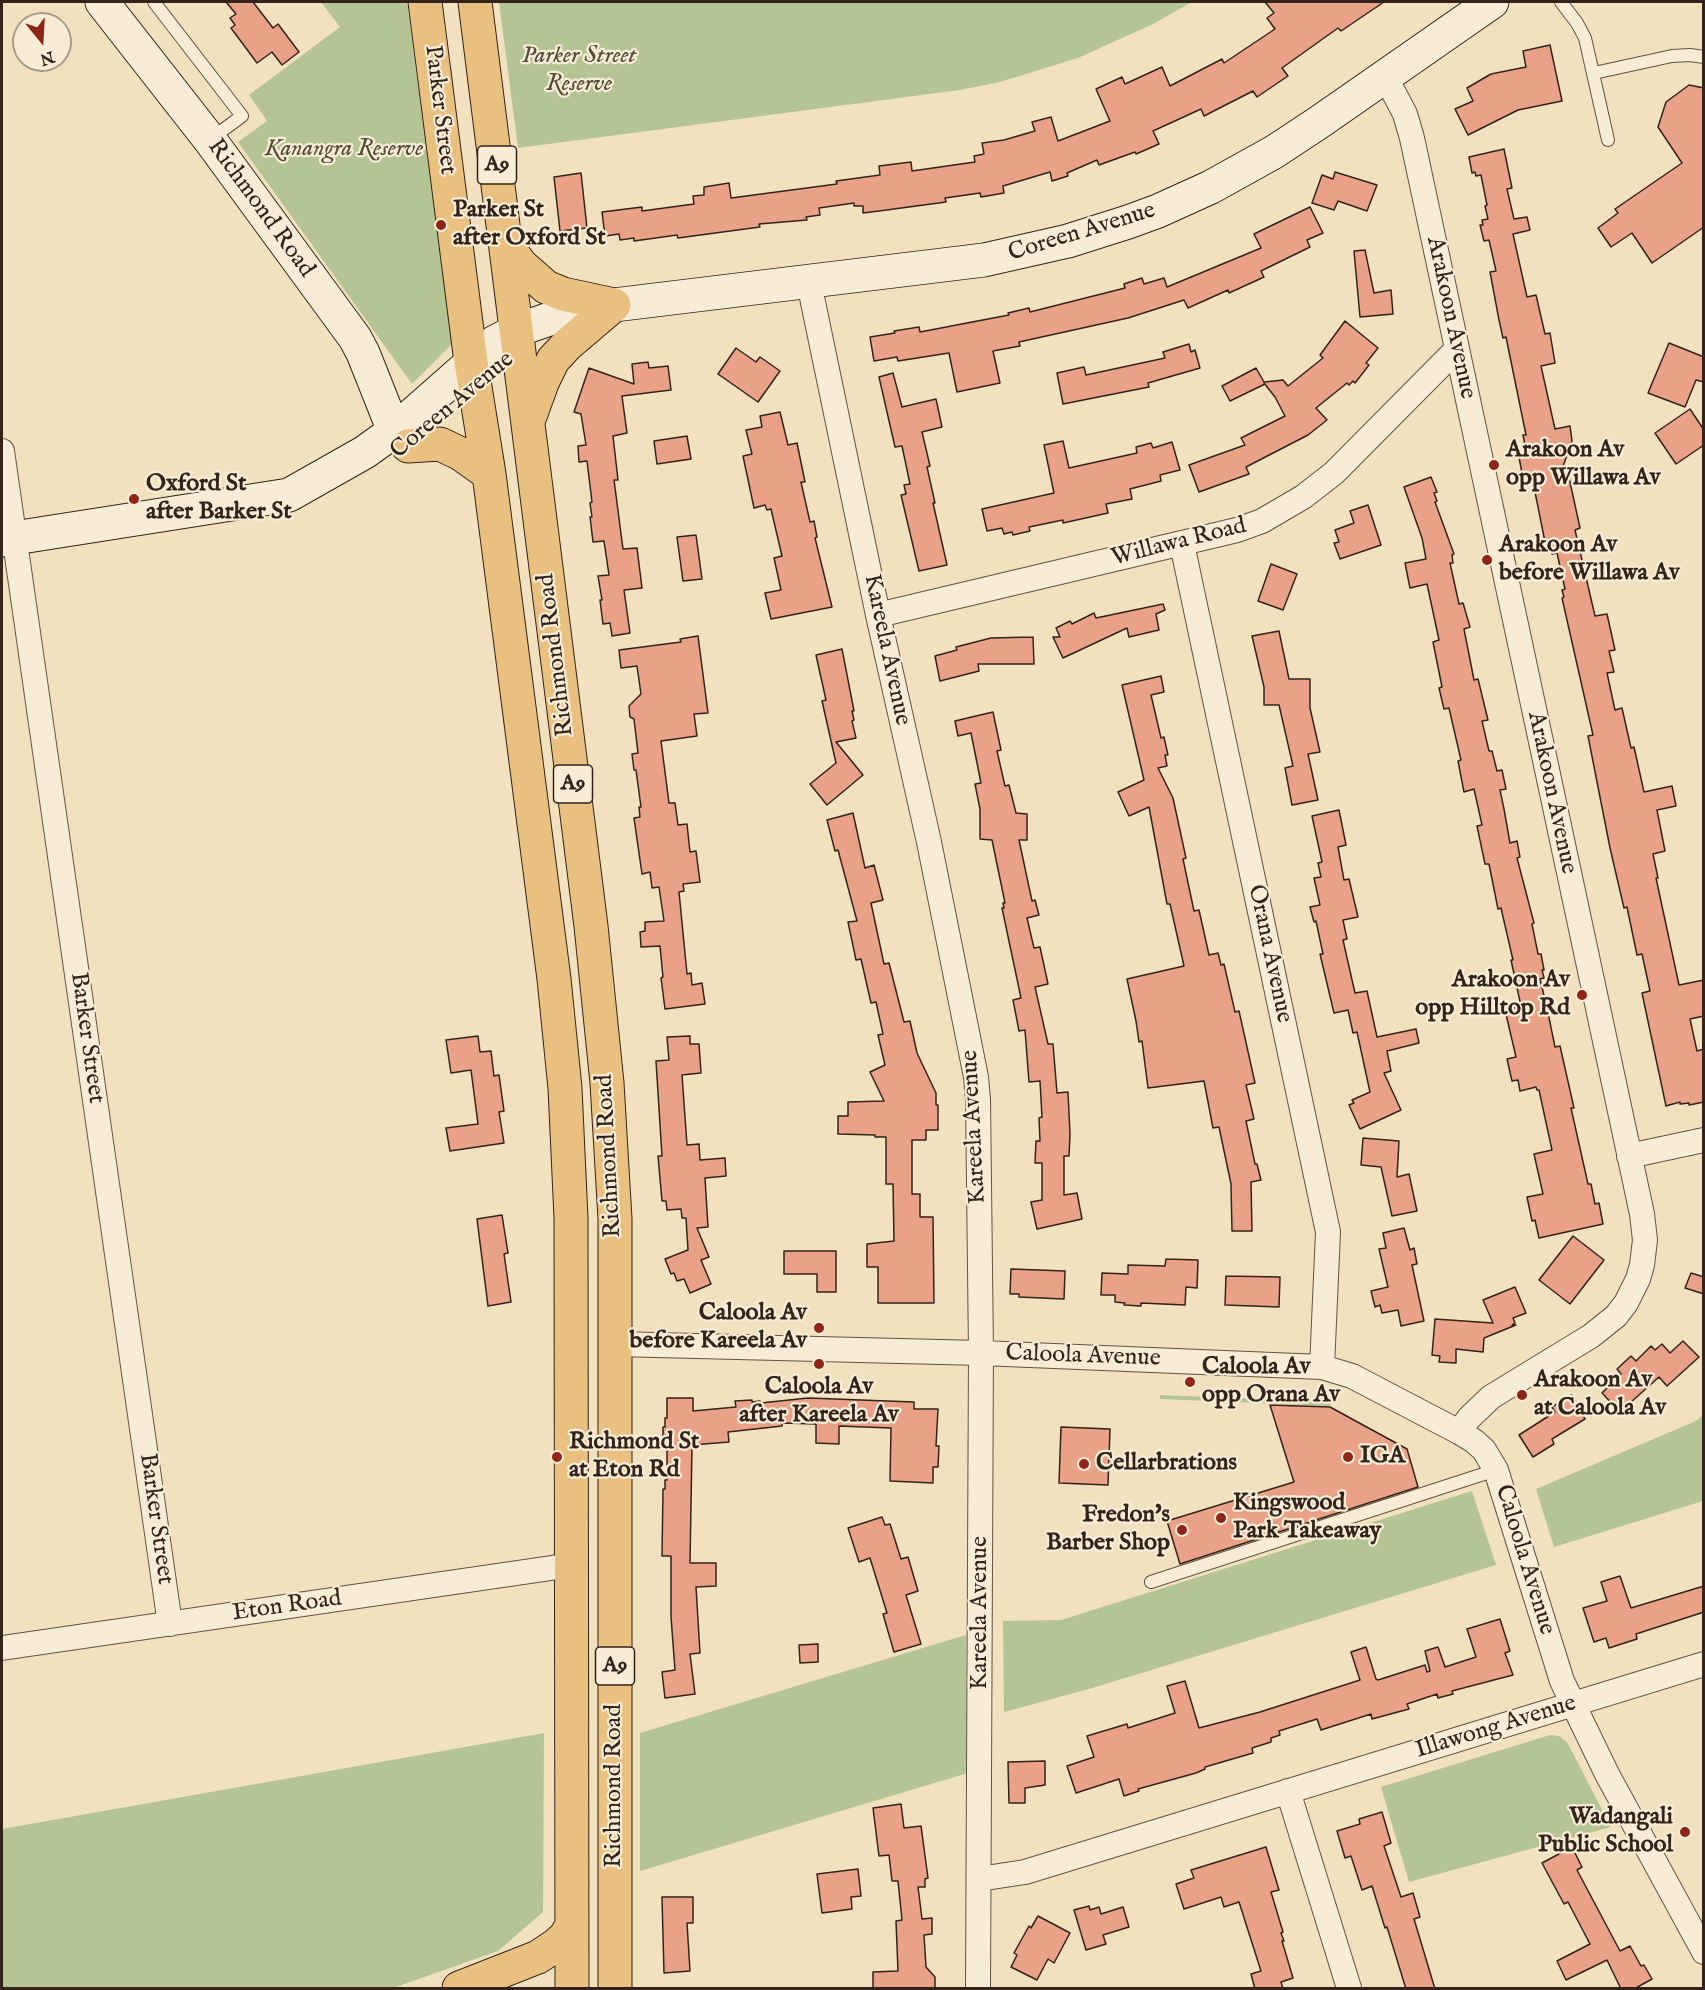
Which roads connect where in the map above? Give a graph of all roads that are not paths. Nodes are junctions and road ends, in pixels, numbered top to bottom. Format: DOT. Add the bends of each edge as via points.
graph roads {
  1 [pos="102,2"];
  2 [pos="154,2"];
  3 [pos="425,2"];
  4 [pos="475,2"];
  5 [pos="1492,2"];
  6 [pos="1560,2"];
  7 [pos="1704,57"];
  8 [pos="1594,73"];
  9 [pos="1385,76"];
  10 [pos="210,140"];
  11 [pos="1608,140"];
  12 [pos="506,238"];
  13 [pos="808,283"];
  14 [pos="614,305"];
  15 [pos="519,340"];
  16 [pos="1456,350"];
  17 [pos="473,375"];
  18 [pos="529,420"];
  19 [pos="401,439"];
  20 [pos="2,452"];
  21 [pos="489,474"];
  22 [pos="8,539"];
  23 [pos="1182,544"];
  24 [pos="878,615"];
  25 [pos="1704,1140"];
  26 [pos="1629,1156"];
  27 [pos="571,1218"];
  28 [pos="615,1344"];
  29 [pos="981,1353"];
  30 [pos="1322,1367"];
  31 [pos="1459,1432"];
  32 [pos="571,1467"];
  33 [pos="1496,1470"];
  34 [pos="572,1565"];
  35 [pos="1150,1582"];
  36 [pos="170,1624"];
  37 [pos="2,1648"];
  38 [pos="1704,1665"];
  39 [pos="1573,1704"];
  40 [pos="1288,1791"];
  41 [pos="979,1879"];
  42 [pos="571,1927"];
  43 [pos="1704,1952"];
  44 [pos="459,1989"];
  45 [pos="572,1989"];
  46 [pos="615,1989"];
  47 [pos="978,1989"];
  48 [pos="1349,1989"];
  1 -- 10 [label="street, Richmond Road"];
  2 -- 10 [label="lane" via="242,116"];
  3 -- 17 [label="highway, Parker Street / A9"];
  4 -- 12 [label="highway, Parker Street / A9"];
  5 -- 9 [label="street, Coreen Avenue"];
  6 -- 8 [label="lane" via="1585,38"];
  7 -- 8 [label="lane" via="1672,56"];
  8 -- 11 [label="lane"];
  9 -- 13 [label="street, Coreen Avenue" via="1254,164 1128,222 1068,241 984,260"];
  9 -- 16 [label="street, Arakoon Avenue" via="1405,114 1412,138"];
  10 -- 19 [label="street, Richmond Road" via="355,338"];
  12 -- 14 [label="highway" via="521,265 546,287"];
  12 -- 15 [label="highway, Parker Street / A9"];
  13 -- 14 [label="street, Coreen Avenue"];
  13 -- 24 [label="street, Kareela Avenue"];
  14 -- 15 [label="street, Coreen Avenue" via="558,315"];
  14 -- 18 [label="highway" via="553,360"];
  15 -- 17 [label="street, Coreen Avenue" via="495,342"];
  15 -- 18 [label="highway, Richmond Road / A9"];
  16 -- 23 [label="street, Willawa Road" via="1347,462 1303,497 1262,521"];
  16 -- 26 [label="street, Arakoon Avenue"];
  17 -- 19 [label="street, Coreen Avenue"];
  17 -- 21 [label="highway, Richmond Road / A9"];
  18 -- 28 [label="highway, Richmond Road / A9" via="607,1083 615,1219"];
  19 -- 21 [label="highway" via="440,444"];
  19 -- 22 [label="street, Coreen Avenue" via="368,472 345,482 289,495"];
  20 -- 22 [label="street, Barker Street"];
  21 -- 27 [label="highway, Richmond Road / A9" via="554,979 565,1088"];
  22 -- 36 [label="street, Barker Street"];
  23 -- 24 [label="street, Willawa Road"];
  23 -- 30 [label="street, Orana Avenue" via="1328,1232"];
  24 -- 29 [label="street, Kareela Avenue" via="976,1077"];
  25 -- 26 [label="street"];
  26 -- 31 [label="street, Arakoon Avenue" via="1645,1249 1638,1279 1626,1303 1597,1332 1491,1397"];
  27 -- 28 [label="highway" via="600,1326"];
  27 -- 32 [label="highway, Richmond Road / A9"];
  28 -- 29 [label="street, Caloola Avenue"];
  28 -- 32 [label="highway" via="595,1376 588,1416"];
  28 -- 46 [label="highway, Richmond Road / A9"];
  29 -- 30 [label="street, Caloola Avenue"];
  29 -- 41 [label="street, Kareela Avenue"];
  30 -- 31 [label="street, Caloola Avenue" via="1352,1376"];
  31 -- 33 [label="street, Caloola Avenue" via="1484,1450"];
  32 -- 34 [label="highway, Richmond Road / A9"];
  33 -- 35 [label="lane"];
  33 -- 39 [label="street, Caloola Avenue" via="1559,1673"];
  34 -- 36 [label="street, Eton Road"];
  34 -- 42 [label="highway, Richmond Road / A9"];
  36 -- 37 [label="street, Eton Road"];
  38 -- 39 [label="street, Illawong Avenue"];
  39 -- 40 [label="street, Illawong Avenue"];
  39 -- 43 [label="street, Caloola Avenue" via="1606,1774"];
  40 -- 41 [label="street, Illawong Avenue" via="1025,1872"];
  40 -- 48 [label="street"];
  41 -- 47 [label="street, Kareela Avenue"];
  42 -- 44 [label="highway" via="565,1937 538,1957"];
  42 -- 45 [label="highway, Richmond Road / A9"];
}
